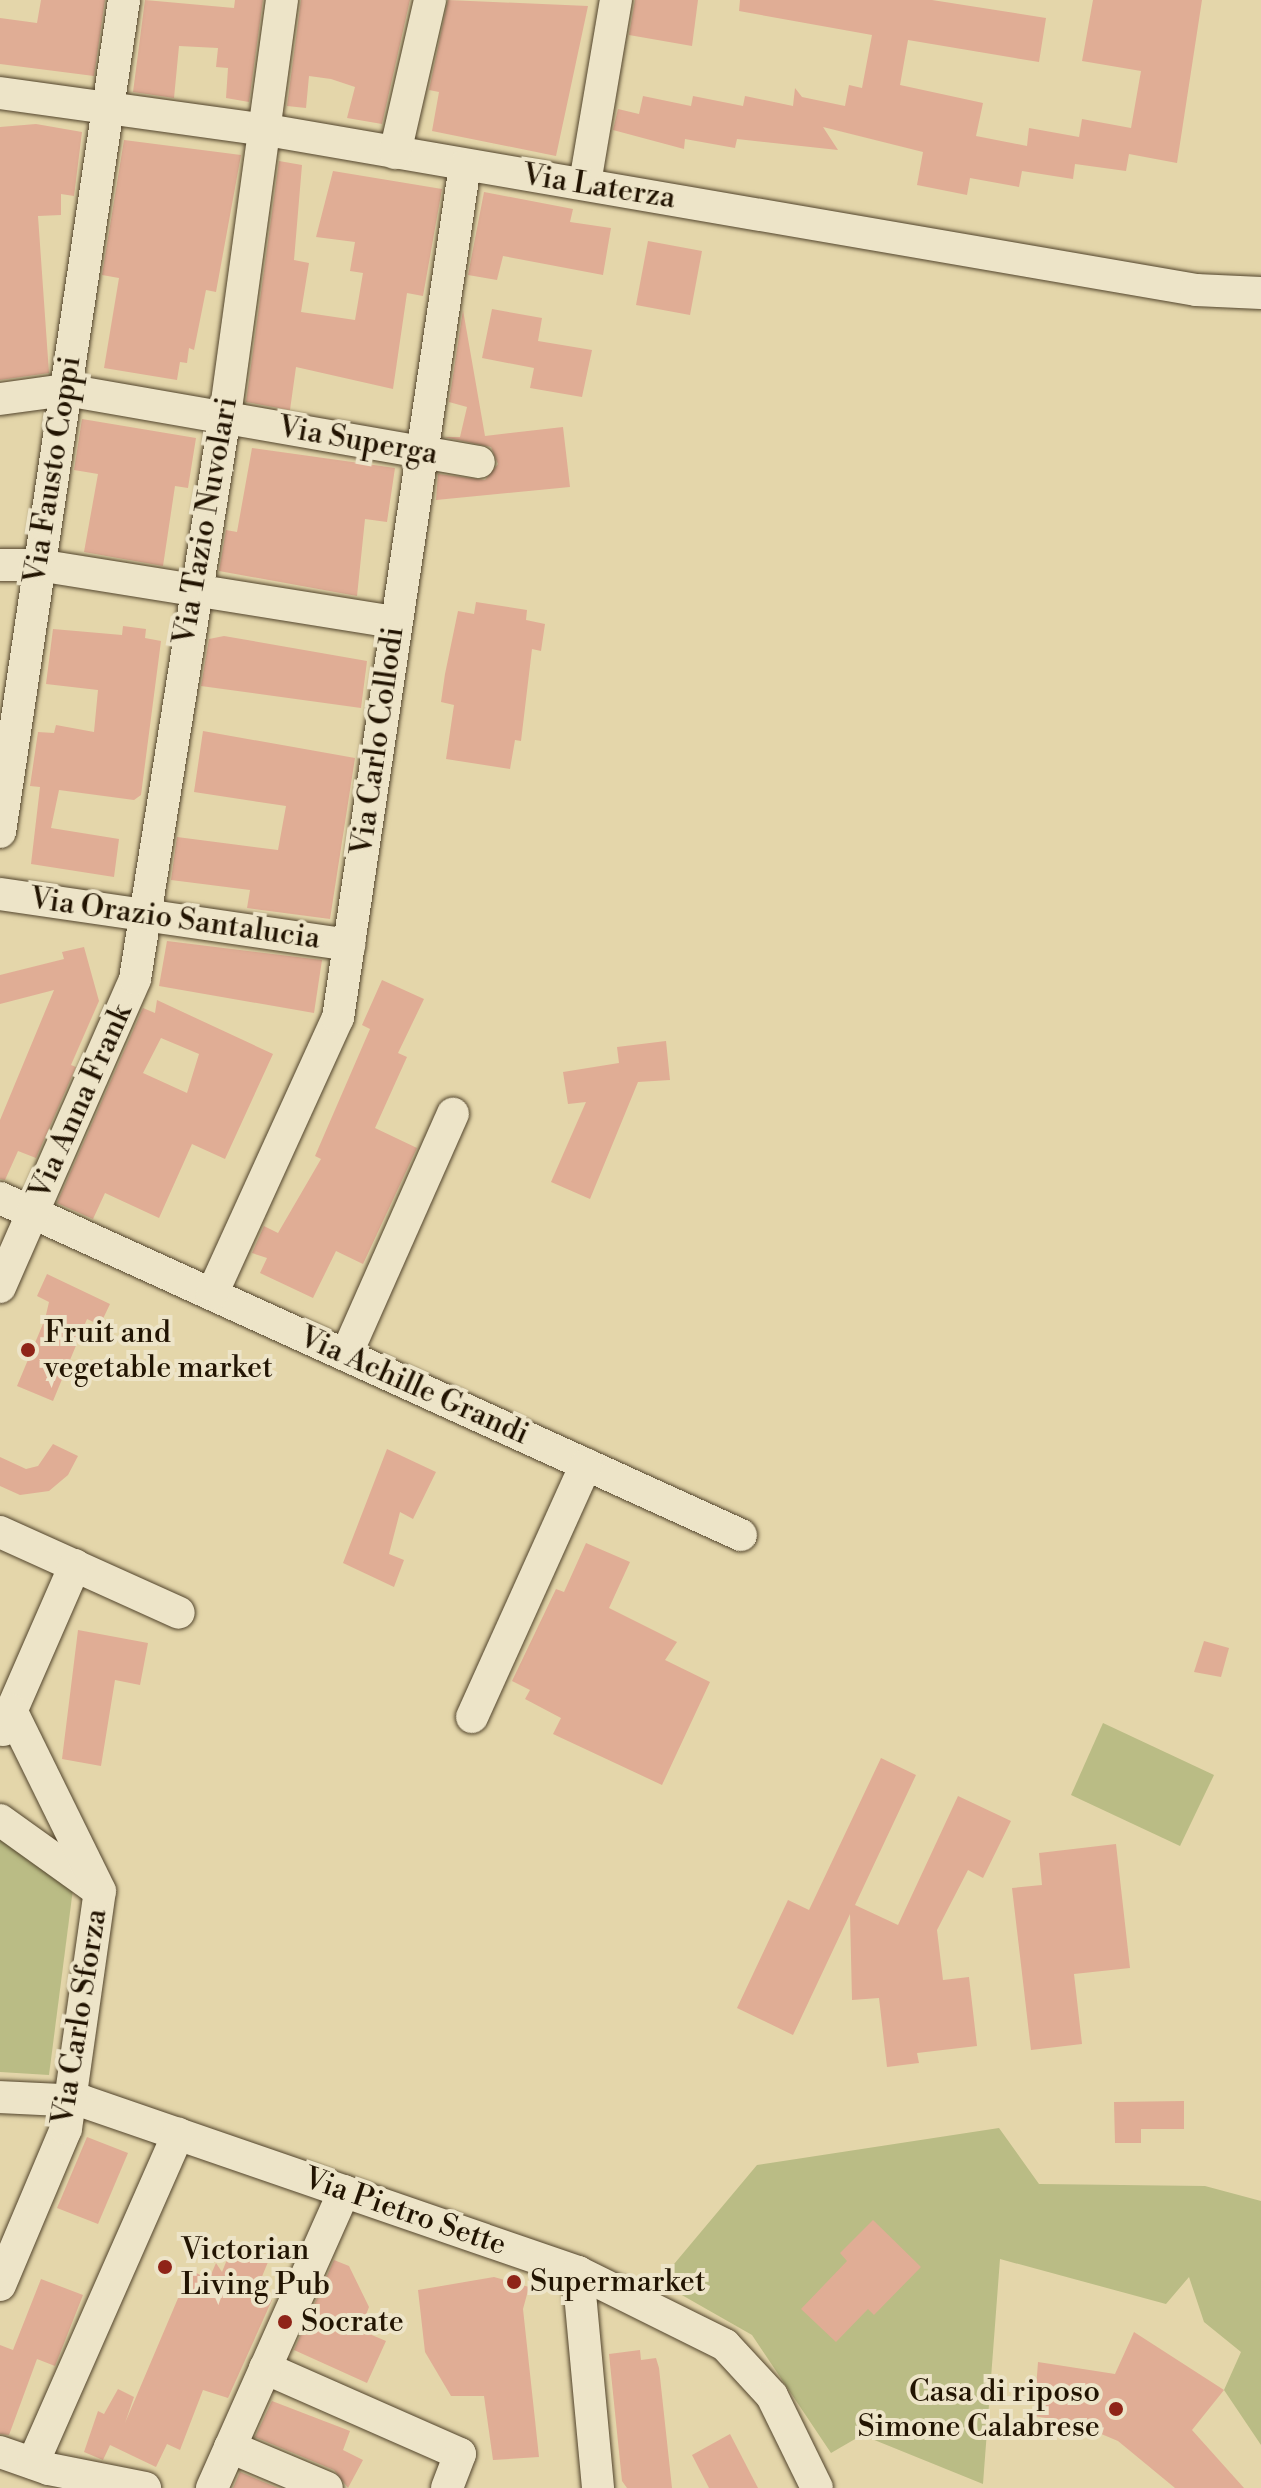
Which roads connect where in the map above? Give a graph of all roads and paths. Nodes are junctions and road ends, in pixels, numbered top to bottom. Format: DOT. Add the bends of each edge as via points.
graph roads {
  1 [pos="124,0"];
  2 [pos="282,0"];
  3 [pos="430,0"];
  4 [pos="616,0"];
  5 [pos="0,93"];
  6 [pos="107,107"];
  7 [pos="267,130"];
  8 [pos="395,153"];
  9 [pos="465,165"];
  10 [pos="585,183"];
  11 [pos="1196,290"];
  12 [pos="1261,293"];
  13 [pos="1261,307"];
  14 [pos="66,390"];
  15 [pos="0,399"];
  16 [pos="225,416"];
  17 [pos="421,453"];
  18 [pos="479,462"];
  19 [pos="0,565"];
  20 [pos="38,565"];
  21 [pos="194,588"];
  22 [pos="394,622"];
  23 [pos="0,832"];
  24 [pos="0,894"];
  25 [pos="145,913"];
  26 [pos="349,945"];
  27 [pos="453,1114"];
  28 [pos="0,1198"];
  29 [pos="33,1212"];
  30 [pos="0,1287"];
  31 [pos="212,1294"];
  32 [pos="346,1355"];
  33 [pos="586,1464"];
  34 [pos="0,1532"];
  35 [pos="741,1535"];
  36 [pos="75,1565"];
  37 [pos="179,1613"];
  38 [pos="472,1717"];
  39 [pos="6,1723"];
  40 [pos="0,1820"];
  41 [pos="100,1891"];
  42 [pos="0,2097"];
  43 [pos="72,2100"];
  44 [pos="178,2134"];
  45 [pos="344,2191"];
  46 [pos="578,2272"];
  47 [pos="0,2285"];
  48 [pos="265,2368"];
  49 [pos="230,2447"];
  50 [pos="0,2452"];
  51 [pos="33,2463"];
  52 [pos="145,2488"];
  53 [pos="212,2488"];
  54 [pos="327,2488"];
  55 [pos="447,2488"];
  56 [pos="598,2488"];
  57 [pos="817,2488"];
  1 -- 6 [label="street, Via Fausto Coppi"];
  2 -- 7 [label="street, Via Tazio Nuvolari"];
  3 -- 8 [label="street"];
  4 -- 10 [label="street"];
  5 -- 6 [label="street, Via Laterza"];
  6 -- 7 [label="street, Via Laterza"];
  6 -- 14 [label="street, Via Fausto Coppi"];
  7 -- 8 [label="street, Via Laterza"];
  7 -- 16 [label="street, Via Tazio Nuvolari"];
  8 -- 9 [label="street, Via Laterza"];
  9 -- 10 [label="street, Via Laterza"];
  9 -- 17 [label="street, Via Carlo Collodi"];
  10 -- 11 [label="street, Via Laterza"];
  11 -- 12 [label="street"];
  11 -- 13 [label="street"];
  14 -- 15 [label="street, Via Superga"];
  14 -- 16 [label="street, Via Superga"];
  14 -- 20 [label="street, Via Fausto Coppi"];
  16 -- 17 [label="street, Via Superga"];
  16 -- 21 [label="street, Via Tazio Nuvolari"];
  17 -- 18 [label="street, Via Superga"];
  17 -- 22 [label="street, Via Carlo Collodi"];
  19 -- 20 [label="street"];
  20 -- 21 [label="street"];
  20 -- 23 [label="street, Via Fausto Coppi"];
  21 -- 22 [label="street"];
  21 -- 25 [label="street, Via Tazio Nuvolari"];
  22 -- 26 [label="street, Via Carlo Collodi"];
  24 -- 25 [label="street, Via Orazio Santalucia"];
  25 -- 26 [label="street, Via Orazio Santalucia"];
  25 -- 29 [label="street, Via Anna Frank" via="135,979"];
  26 -- 31 [label="street, Via Carlo Collodi" via="338,1018"];
  27 -- 32 [label="street"];
  28 -- 29 [label="street, Via Achille Grandi"];
  29 -- 30 [label="street, Via Anna Frank"];
  29 -- 31 [label="street, Via Achille Grandi"];
  31 -- 32 [label="street, Via Achille Grandi"];
  32 -- 33 [label="street, Via Achille Grandi"];
  33 -- 35 [label="street, Via Achille Grandi"];
  33 -- 38 [label="street"];
  34 -- 36 [label="street"];
  36 -- 37 [label="street"];
  36 -- 39 [label="street"];
  39 -- 41 [label="street, Via Carlo Sforza"];
  40 -- 41 [label="street"];
  41 -- 43 [label="street, Via Carlo Sforza"];
  42 -- 43 [label="street, Via Pietro Sette"];
  43 -- 44 [label="street, Via Pietro Sette"];
  43 -- 47 [label="street, Via Carlo Sforza"];
  44 -- 45 [label="street, Via Pietro Sette"];
  44 -- 51 [label="street"];
  45 -- 46 [label="street, Via Pietro Sette"];
  45 -- 48 [label="street"];
  46 -- 56 [label="street"];
  46 -- 57 [label="street, Via Pietro Sette" via="725,2345 772,2396"];
  48 -- 49 [label="street"];
  48 -- 55 [label="street" via="460,2454"];
  49 -- 53 [label="street"];
  49 -- 54 [label="street"];
  50 -- 51 [label="street"];
  51 -- 52 [label="street"];
}
